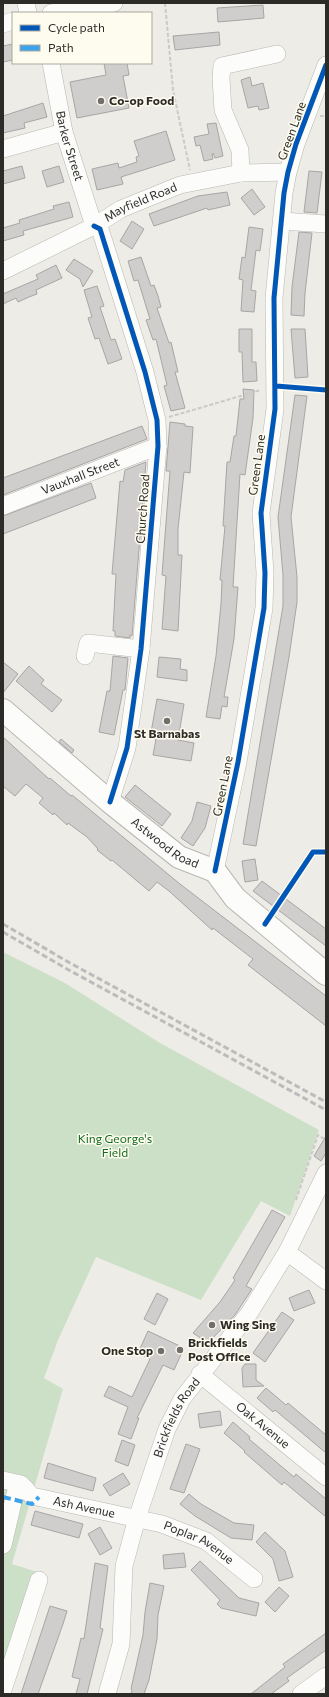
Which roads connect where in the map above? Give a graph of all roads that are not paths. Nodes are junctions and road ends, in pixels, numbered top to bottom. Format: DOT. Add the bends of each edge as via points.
graph roads {
  1 [pos="114,3"];
  2 [pos="57,12"];
  3 [pos="277,54"];
  4 [pos="51,64"];
  5 [pos="326,65"];
  6 [pos="64,132"];
  7 [pos="3,149"];
  8 [pos="288,172"];
  9 [pos="241,173"];
  10 [pos="282,221"];
  11 [pos="326,224"];
  12 [pos="94,226"];
  13 [pos="3,271"];
  14 [pos="158,446"];
  15 [pos="3,506"];
  16 [pos="141,649"];
  17 [pos="85,656"];
  18 [pos="3,710"];
  19 [pos="110,802"];
  20 [pos="215,872"];
  21 [pos="326,974"];
  22 [pos="326,1173"];
  23 [pos="287,1252"];
  24 [pos="326,1281"];
  25 [pos="200,1374"];
  26 [pos="326,1478"];
  27 [pos="3,1480"];
  28 [pos="29,1493"];
  29 [pos="137,1518"];
  30 [pos="4,1535"];
  31 [pos="254,1579"];
  32 [pos="39,1580"];
  33 [pos="3,1690"];
  34 [pos="107,1694"];
  1 -- 2 [label="street"];
  3 -- 9 [label="street" via="222,66 223,110 240,150"];
  4 -- 6 [label="street, Barker Street"];
  5 -- 8 [label="street, Green Lane"];
  6 -- 7 [label="street"];
  6 -- 12 [label="street, Barker Street"];
  8 -- 9 [label="street, Mayfield Road"];
  8 -- 10 [label="street, Green Lane"];
  9 -- 12 [label="street, Mayfield Road" via="180,185 121,208"];
  10 -- 11 [label="street"];
  10 -- 20 [label="street, Green Lane" via="274,298 275,409 261,513 265,573 264,608 238,762"];
  12 -- 13 [label="street, Mayfield Road"];
  12 -- 14 [label="street, Church Road" via="100,230 145,372 157,420"];
  14 -- 15 [label="street, Vauxhall Street"];
  14 -- 16 [label="street, Church Road"];
  16 -- 17 [label="street" via="88,643"];
  16 -- 19 [label="street, Church Road" via="127,748"];
  18 -- 19 [label="main road, Astwood Road"];
  19 -- 20 [label="main road, Astwood Road" via="179,857"];
  20 -- 21 [label="main road, Astwood Road" via="235,898"];
  22 -- 23 [label="street, Brickfields Road"];
  23 -- 24 [label="street"];
  23 -- 25 [label="street, Brickfields Road" via="250,1312"];
  25 -- 26 [label="street, Oak Avenue"];
  25 -- 29 [label="street, Brickfields Road" via="182,1399 167,1429"];
  27 -- 28 [label="street, Ash Avenue" via="21,1484"];
  28 -- 29 [label="street, Ash Avenue"];
  28 -- 30 [label="street" via="14,1494"];
  29 -- 31 [label="street, Poplar Avenue" via="162,1524 206,1541"];
  29 -- 34 [label="street, Brickfields Road" via="124,1566 121,1644"];
  32 -- 33 [label="street"];
}
